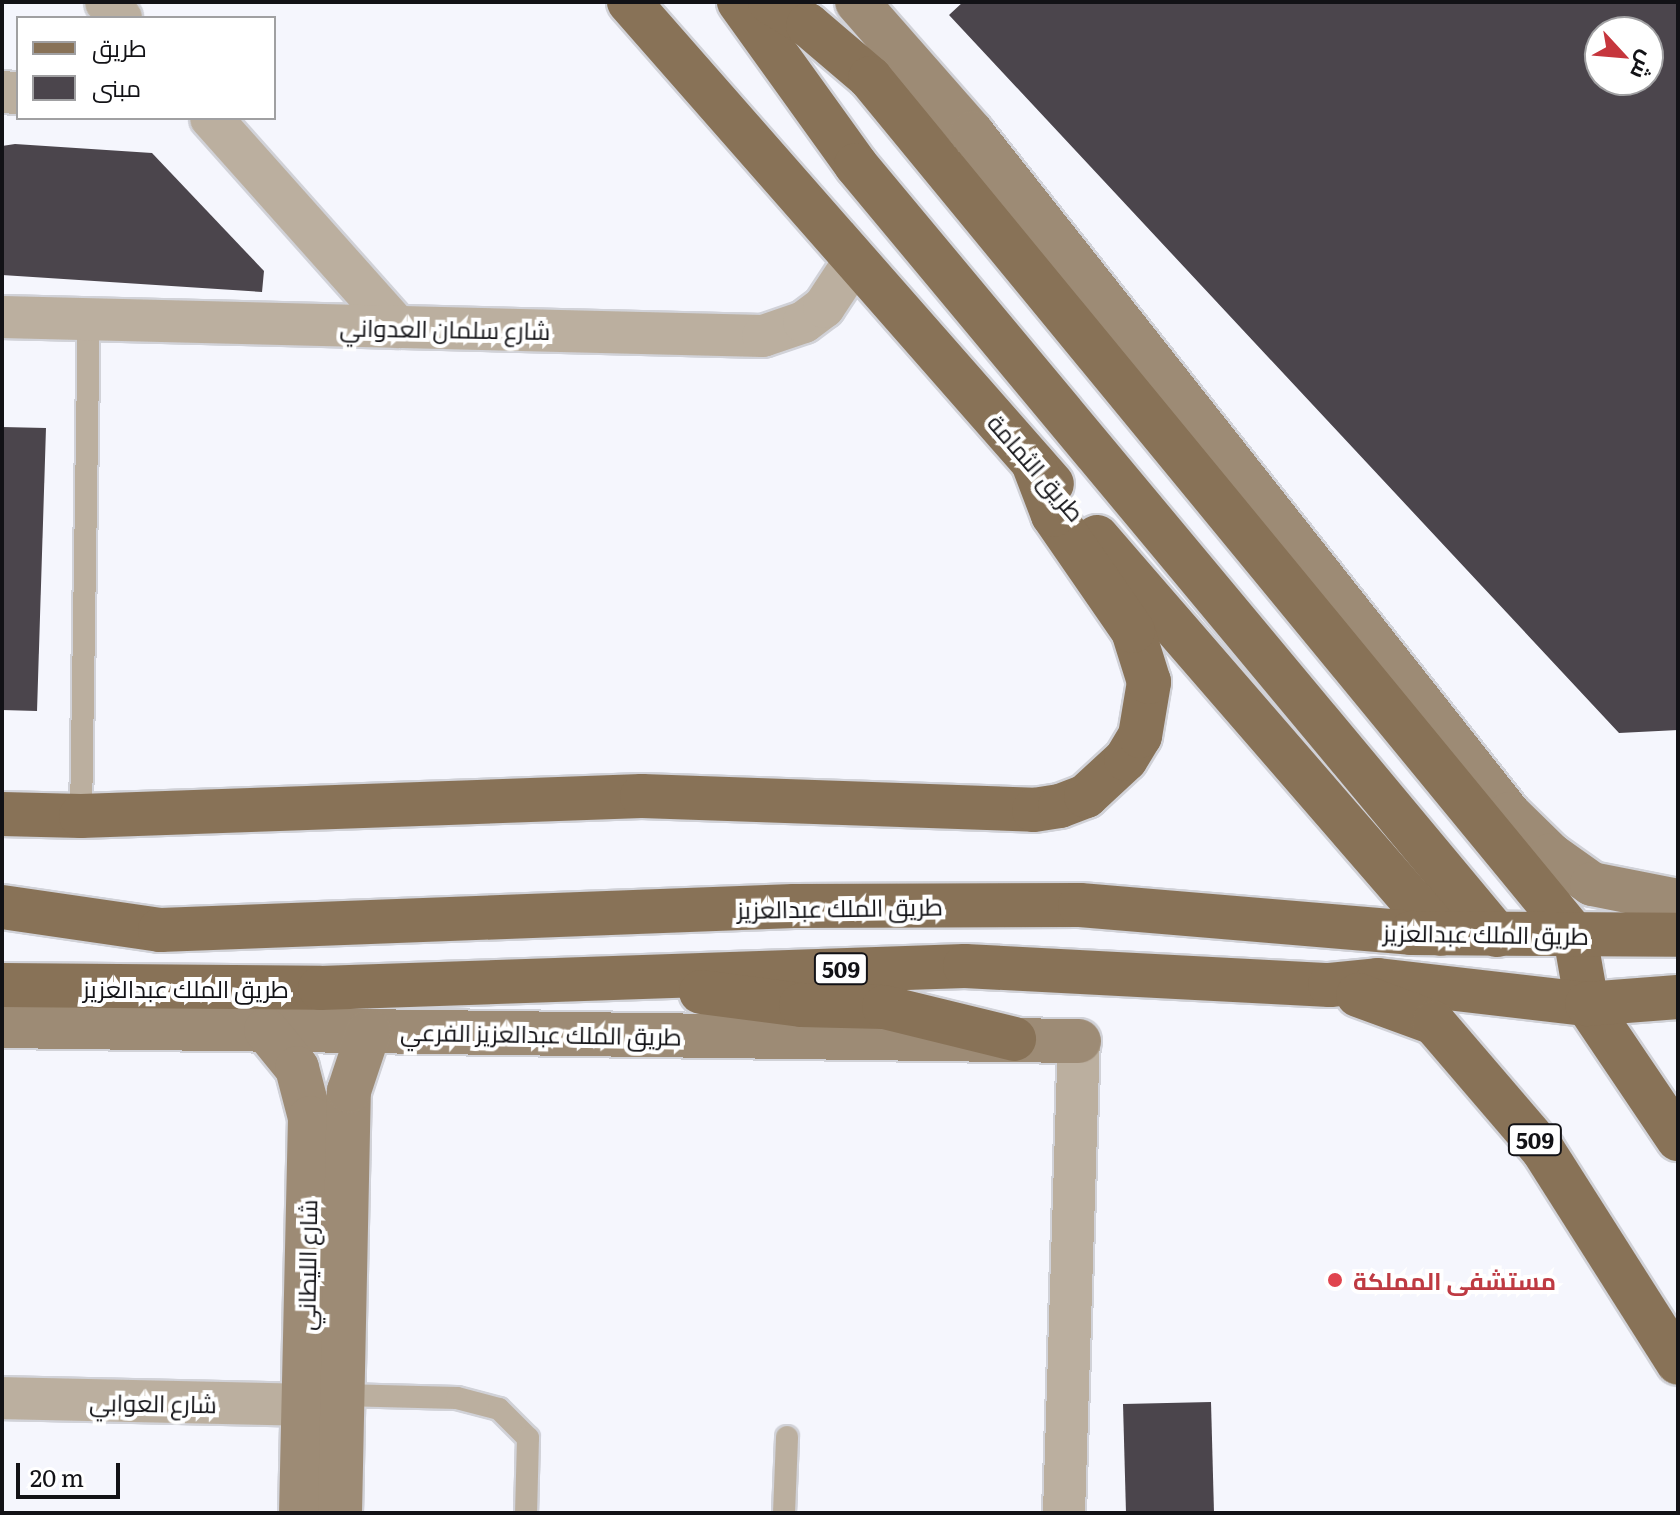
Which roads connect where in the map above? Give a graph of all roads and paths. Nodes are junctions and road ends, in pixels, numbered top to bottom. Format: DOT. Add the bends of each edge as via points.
graph roads {
  1 [pos="629,2"];
  2 [pos="739,2"];
  3 [pos="770,2"];
  4 [pos="857,2"];
  5 [pos="213,120"];
  6 [pos="855,260"];
  7 [pos="2,317"];
  8 [pos="89,319"];
  9 [pos="397,327"];
  10 [pos="1033,463"];
  11 [pos="2,814"];
  12 [pos="81,816"];
  13 [pos="1678,901"];
  14 [pos="2,907"];
  15 [pos="1377,931"];
  16 [pos="1441,934"];
  17 [pos="1497,935"];
  18 [pos="1678,935"];
  19 [pos="1575,936"];
  20 [pos="629,974"];
  21 [pos="1378,980"];
  22 [pos="2,985"];
  23 [pos="1330,985"];
  24 [pos="1678,997"];
  25 [pos="1587,1004"];
  26 [pos="2,1026"];
  27 [pos="266,1030"];
  28 [pos="369,1031"];
  29 [pos="1014,1039"];
  30 [pos="1079,1041"];
  31 [pos="1678,1139"];
  32 [pos="1678,1363"];
  33 [pos="2,1398"];
  34 [pos="323,1400"];
  35 [pos="787,1437"];
  36 [pos="301,1513"];
  37 [pos="340,1513"];
  38 [pos="526,1513"];
  39 [pos="784,1513"];
  40 [pos="1064,1513"];
  1 -- 6 [label="main road, طريق الثمامة"];
  2 -- 17 [label="main road" via="894,212"];
  3 -- 19 [label="main road" via="808,25 870,78"];
  4 -- 13 [label="street" via="1039,216 1509,814 1551,855 1592,884"];
  5 -- 9 [label="street"];
  6 -- 9 [label="street, شارع سلمان العدواني" via="824,307 804,322 763,336"];
  6 -- 10 [label="main road, طريق الثمامة"];
  7 -- 8 [label="street, شارع سلمان العدواني"];
  8 -- 9 [label="street, شارع سلمان العدواني"];
  8 -- 12 [label="lane"];
  10 -- 12 [label="main road" via="1053,515 1133,631 1149,682 1147,709 1126,759 1086,796 1047,808 642,796"];
  10 -- 16 [label="main road, طريق الثمامة"];
  11 -- 12 [label="main road"];
  14 -- 15 [label="main road, طريق الملك عبدالعزيز" via="160,930 794,906 1080,905"];
  15 -- 16 [label="main road, طريق الملك عبدالعزيز"];
  15 -- 21 [label="street"];
  16 -- 17 [label="main road, طريق الملك عبدالعزيز"];
  17 -- 19 [label="main road, طريق الملك عبدالعزيز"];
  18 -- 19 [label="main road, طريق الملك عبدالعزيز"];
  19 -- 25 [label="main road"];
  20 -- 22 [label="main road, طريق الملك عبدالعزيز / 509" via="320,988"];
  20 -- 23 [label="main road, طريق الملك عبدالعزيز / 509" via="965,966"];
  20 -- 29 [label="main road" via="757,1002 884,1007"];
  21 -- 23 [label="main road, طريق الملك عبدالعزيز / 509"];
  21 -- 25 [label="main road, طريق الملك عبدالعزيز / 509"];
  23 -- 32 [label="main road, طريق الملك عبدالعزيز / 509" via="1434,1023 1543,1150"];
  24 -- 25 [label="main road, طريق الملك عبدالعزيز / 509"];
  25 -- 31 [label="main road"];
  26 -- 27 [label="street, طريق الملك عبدالعزيز الفرعي"];
  27 -- 28 [label="street, طريق الملك عبدالعزيز الفرعي"];
  27 -- 34 [label="street, شارع الليطاني" via="297,1068 310,1118"];
  28 -- 29 [label="street, طريق الملك عبدالعزيز الفرعي"];
  28 -- 34 [label="street, شارع الليطاني" via="349,1091"];
  29 -- 30 [label="street, طريق الملك عبدالعزيز الفرعي"];
  30 -- 40 [label="street"];
  33 -- 34 [label="street, شارع العوابي"];
  34 -- 36 [label="street, شارع الليطاني"];
  34 -- 37 [label="street, شارع الليطاني"];
  34 -- 38 [label="lane" via="457,1398 499,1409 528,1438"];
  35 -- 39 [label="lane"];
}
